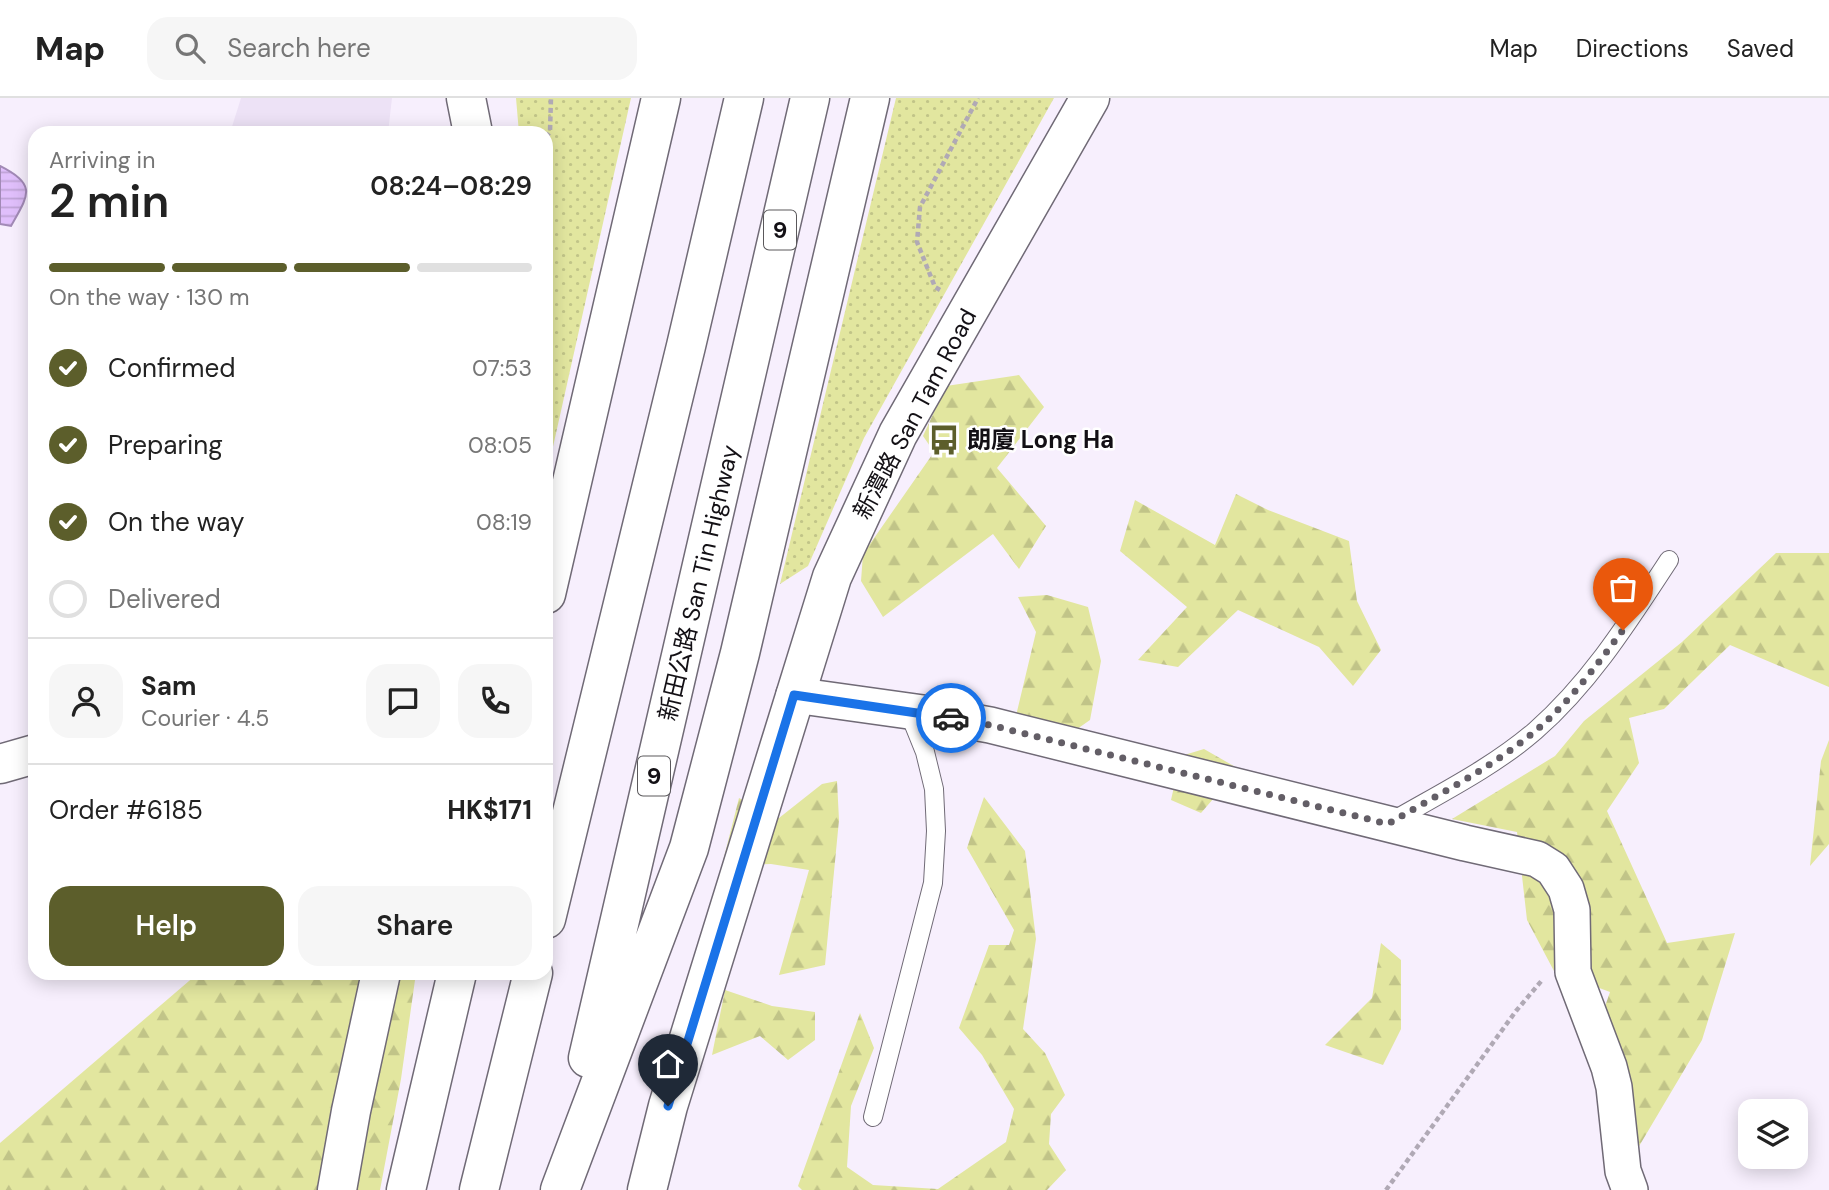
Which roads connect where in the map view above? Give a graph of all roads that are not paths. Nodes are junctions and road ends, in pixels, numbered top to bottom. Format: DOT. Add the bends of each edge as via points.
graph roads {
  1 [pos="467,98"];
  2 [pos="661,98"];
  3 [pos="744,98"];
  4 [pos="810,98"];
  5 [pos="870,98"];
  6 [pos="1090,98"];
  7 [pos="472,126"];
  8 [pos="1669,560"];
  9 [pos="553,564"];
  10 [pos="794,695"];
  11 [pos="908,710"];
  12 [pos="28,756"];
  13 [pos="0,765"];
  14 [pos="1388,824"];
  15 [pos="553,890"];
  16 [pos="379,980"];
  17 [pos="455,980"];
  18 [pos="531,980"];
  19 [pos="873,1117"];
  20 [pos="337,1190"];
  21 [pos="406,1190"];
  22 [pos="480,1190"];
  23 [pos="559,1190"];
  24 [pos="647,1190"];
  25 [pos="1630,1190"];
  1 -- 7 [label="main road"];
  2 -- 9 [label="main road"];
  3 -- 15 [label="main road"];
  4 -- 23 [label="main road, 新田公路 San Tin Highway / 9"];
  5 -- 23 [label="main road" via="740,653 689,849"];
  6 -- 10 [label="main road, 新潭路 San Tam Road" via="898,434 837,565"];
  8 -- 14 [label="lane" via="1583,683 1534,732"];
  10 -- 11 [label="street"];
  10 -- 24 [label="main road, 新潭路 San Tam Road" via="668,1106"];
  11 -- 14 [label="street" via="990,725"];
  11 -- 19 [label="lane" via="934,789 933,883"];
  12 -- 13 [label="main road"];
  14 -- 25 [label="street" via="1537,859 1552,869 1566,888 1572,910 1573,972 1609,1067 1623,1171"];
  16 -- 20 [label="main road"];
  17 -- 21 [label="main road"];
  18 -- 22 [label="main road"];
}
